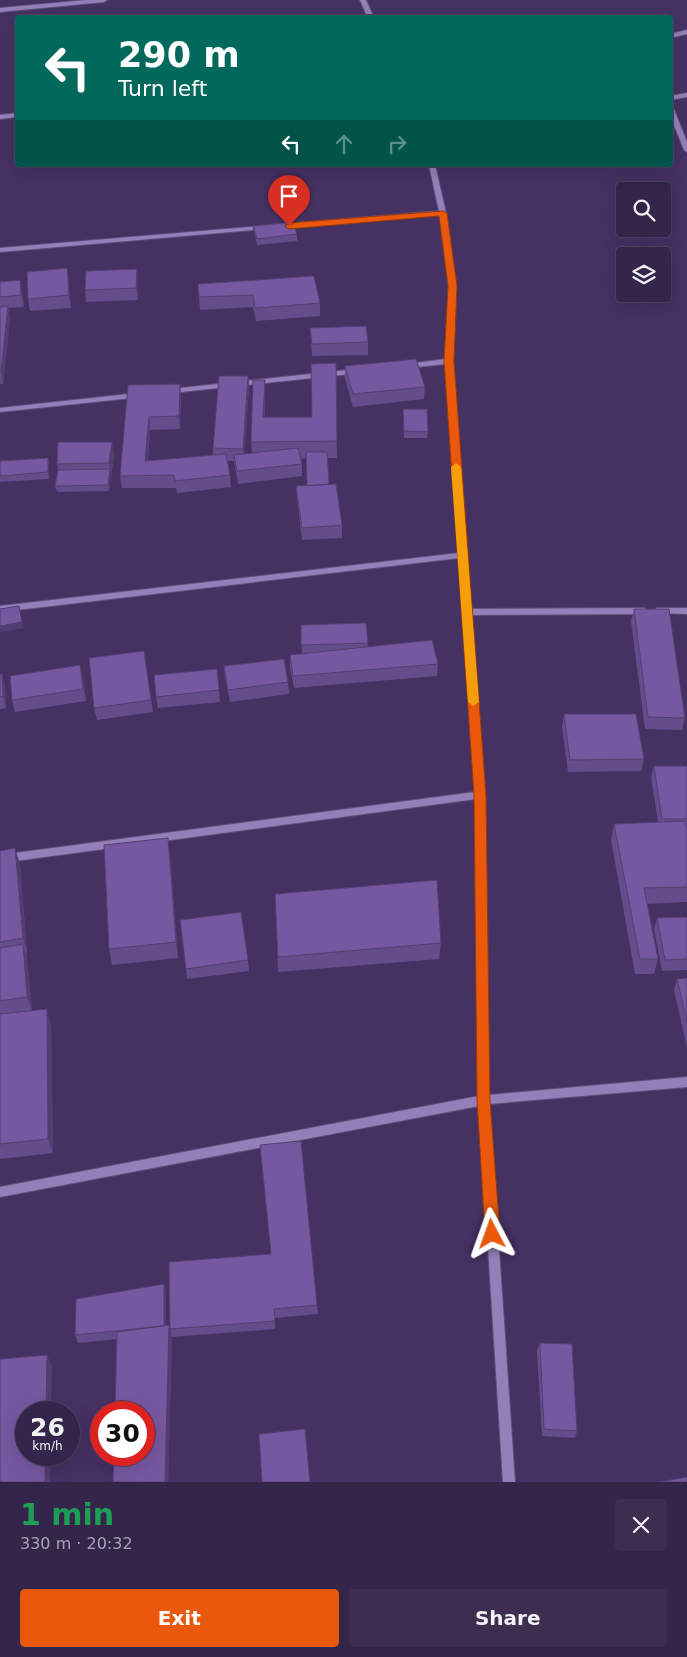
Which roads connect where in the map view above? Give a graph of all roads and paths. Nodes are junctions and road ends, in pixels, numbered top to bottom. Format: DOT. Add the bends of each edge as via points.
graph roads {
  1 [pos="104,0"];
  2 [pos="363,0"];
  3 [pos="84,1"];
  4 [pos="0,10"];
  5 [pos="370,15"];
  6 [pos="687,32"];
  7 [pos="673,35"];
  8 [pos="687,95"];
  9 [pos="673,97"];
  10 [pos="15,115"];
  11 [pos="673,115"];
  12 [pos="0,117"];
  13 [pos="687,150"];
  14 [pos="432,167"];
  15 [pos="443,213"];
  16 [pos="0,250"];
  17 [pos="449,361"];
  18 [pos="400,367"];
  19 [pos="361,371"];
  20 [pos="166,392"];
  21 [pos="146,394"];
  22 [pos="0,410"];
  23 [pos="462,555"];
  24 [pos="0,609"];
  25 [pos="687,611"];
  26 [pos="466,612"];
  27 [pos="480,795"];
  28 [pos="0,859"];
  29 [pos="687,1082"];
  30 [pos="484,1100"];
  31 [pos="0,1192"];
  32 [pos="509,1482"];
  1 -- 3 [label="street"];
  2 -- 5 [label="street"];
  3 -- 4 [label="street"];
  6 -- 7 [label="street"];
  8 -- 9 [label="street"];
  10 -- 12 [label="street"];
  11 -- 13 [label="street"];
  14 -- 15 [label="street"];
  15 -- 16 [label="street"];
  15 -- 17 [label="street" via="452,286"];
  17 -- 18 [label="street"];
  17 -- 23 [label="street"];
  19 -- 20 [label="street"];
  21 -- 22 [label="street"];
  23 -- 24 [label="street"];
  23 -- 26 [label="street"];
  25 -- 26 [label="street"];
  26 -- 27 [label="street"];
  27 -- 28 [label="street"];
  27 -- 30 [label="street"];
  29 -- 30 [label="street"];
  30 -- 31 [label="street"];
  30 -- 32 [label="street"];
}
